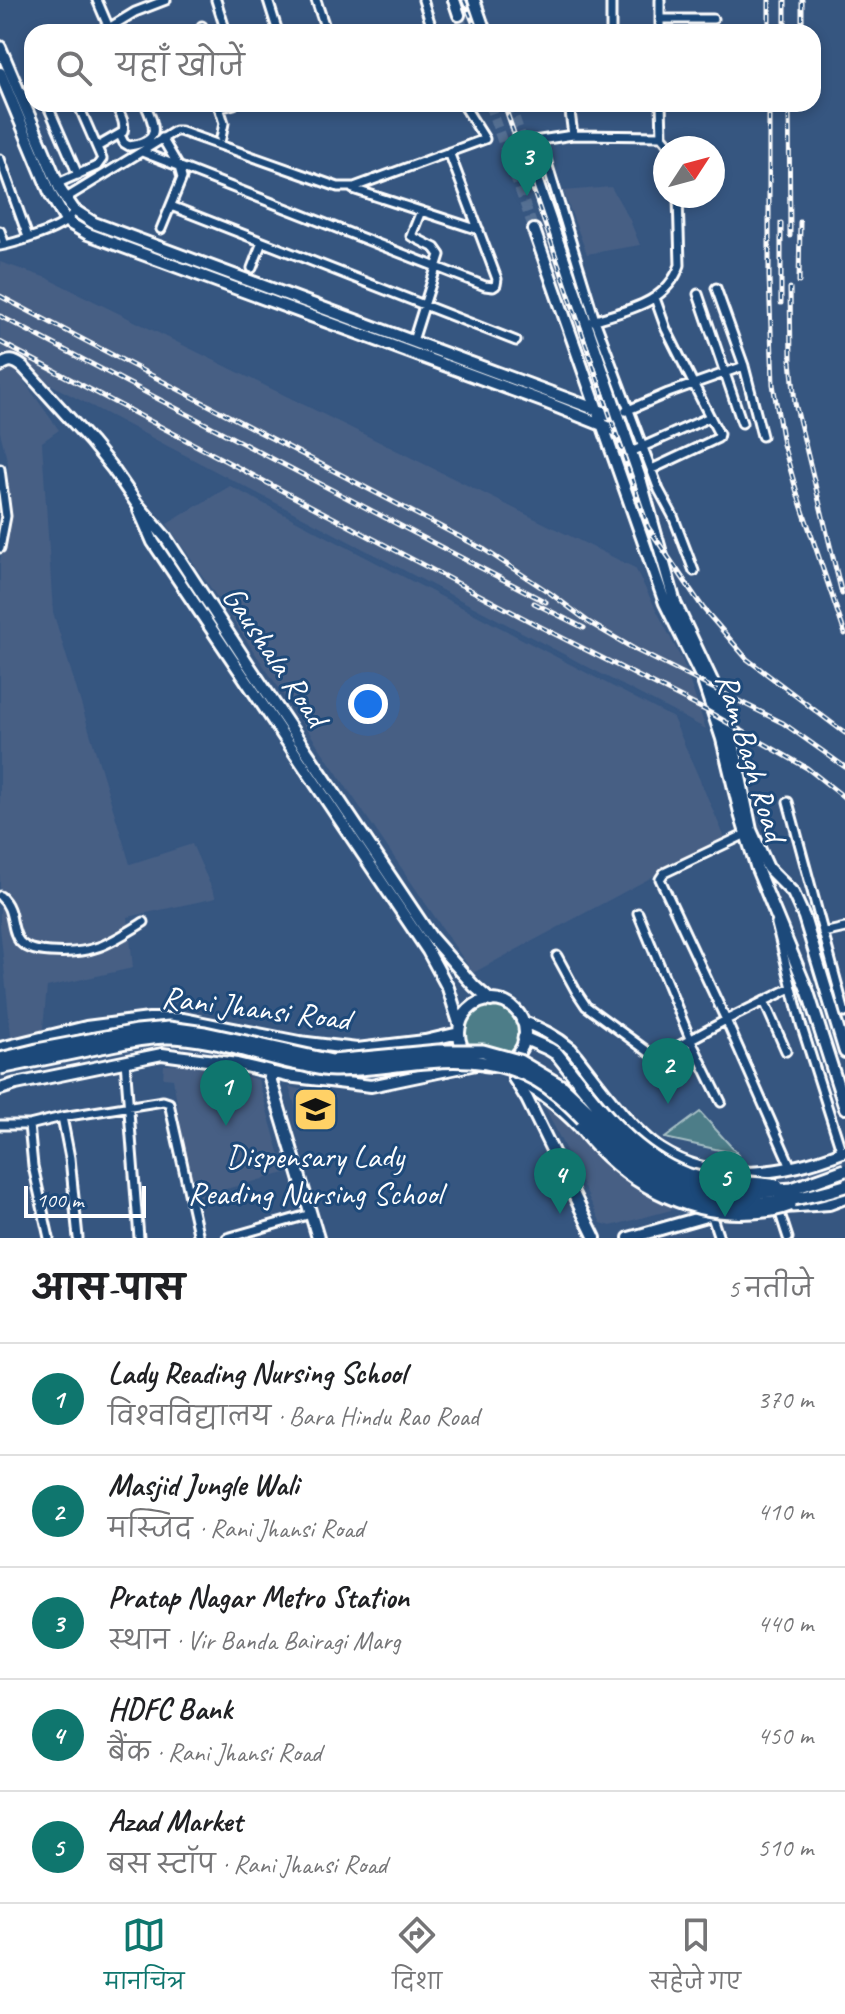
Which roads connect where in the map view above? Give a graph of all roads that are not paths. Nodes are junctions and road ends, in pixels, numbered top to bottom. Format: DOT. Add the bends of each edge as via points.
graph roads {
  1 [pos="97,0"];
  2 [pos="166,0"];
  3 [pos="216,0"];
  4 [pos="268,0"];
  5 [pos="316,0"];
  6 [pos="423,0"];
  7 [pos="454,0"];
  8 [pos="474,0"];
  9 [pos="611,0"];
  10 [pos="660,0"];
  11 [pos="459,15"];
  12 [pos="660,19"];
  13 [pos="713,19"];
  14 [pos="104,24"];
  15 [pos="116,24"];
  16 [pos="224,24"];
  17 [pos="276,24"];
  18 [pos="324,24"];
  19 [pos="430,24"];
  20 [pos="482,24"];
  21 [pos="611,24"];
  22 [pos="660,24"];
  23 [pos="0,47"];
  24 [pos="0,73"];
  25 [pos="22,98"];
  26 [pos="24,103"];
  27 [pos="28,112"];
  28 [pos="50,112"];
  29 [pos="82,112"];
  30 [pos="118,112"];
  31 [pos="149,112"];
  32 [pos="221,112"];
  33 [pos="468,112"];
  34 [pos="570,112"];
  35 [pos="661,112"];
  36 [pos="120,135"];
  37 [pos="573,135"];
  38 [pos="662,136"];
  39 [pos="162,138"];
  40 [pos="221,138"];
  41 [pos="540,140"];
  42 [pos="527,142"];
  43 [pos="97,147"];
  44 [pos="142,152"];
  45 [pos="449,152"];
  46 [pos="0,159"];
  47 [pos="529,159"];
  48 [pos="179,167"];
  49 [pos="78,175"];
  50 [pos="58,183"];
  51 [pos="347,187"];
  52 [pos="66,198"];
  53 [pos="171,206"];
  54 [pos="678,208"];
  55 [pos="74,210"];
  56 [pos="421,211"];
  57 [pos="66,221"];
  58 [pos="161,229"];
  59 [pos="479,230"];
  60 [pos="534,230"];
  61 [pos="0,231"];
  62 [pos="28,237"];
  63 [pos="262,242"];
  64 [pos="3,246"];
  65 [pos="252,268"];
  66 [pos="437,268"];
  67 [pos="716,288"];
  68 [pos="698,294"];
  69 [pos="655,298"];
  70 [pos="425,306"];
  71 [pos="591,321"];
  72 [pos="516,341"];
  73 [pos="408,344"];
  74 [pos="0,366"];
  75 [pos="744,366"];
  76 [pos="725,372"];
  77 [pos="694,384"];
  78 [pos="595,409"];
  79 [pos="622,414"];
  80 [pos="710,417"];
  81 [pos="742,423"];
  82 [pos="601,425"];
  83 [pos="625,434"];
  84 [pos="762,436"];
  85 [pos="644,447"];
  86 [pos="631,452"];
  87 [pos="0,469"];
  88 [pos="652,469"];
  89 [pos="137,504"];
  90 [pos="0,548"];
  91 [pos="694,571"];
  92 [pos="788,802"];
  93 [pos="746,834"];
  94 [pos="763,869"];
  95 [pos="767,891"];
  96 [pos="0,896"];
  97 [pos="638,913"];
  98 [pos="144,922"];
  99 [pos="845,928"];
  100 [pos="823,933"];
  101 [pos="815,951"];
  102 [pos="557,956"];
  103 [pos="794,956"];
  104 [pos="791,988"];
  105 [pos="491,1001"];
  106 [pos="764,1001"];
  107 [pos="845,1013"];
  108 [pos="726,1020"];
  109 [pos="522,1021"];
  110 [pos="459,1030"];
  111 [pos="262,1035"];
  112 [pos="524,1038"];
  113 [pos="691,1041"];
  114 [pos="0,1048"];
  115 [pos="786,1051"];
  116 [pos="845,1052"];
  117 [pos="0,1059"];
  118 [pos="125,1061"];
  119 [pos="478,1063"];
  120 [pos="496,1066"];
  121 [pos="0,1068"];
  122 [pos="267,1071"];
  123 [pos="515,1079"];
  124 [pos="0,1089"];
  125 [pos="721,1102"];
  126 [pos="128,1108"];
  127 [pos="845,1108"];
  128 [pos="62,1117"];
  129 [pos="0,1125"];
  130 [pos="29,1125"];
  131 [pos="843,1152"];
  132 [pos="791,1167"];
  133 [pos="845,1170"];
  134 [pos="736,1174"];
  135 [pos="845,1186"];
  136 [pos="792,1189"];
  137 [pos="804,1197"];
  138 [pos="845,1198"];
  139 [pos="778,1207"];
  140 [pos="715,1213"];
  141 [pos="311,1214"];
  142 [pos="49,1238"];
  143 [pos="78,1238"];
  144 [pos="139,1238"];
  145 [pos="199,1238"];
  146 [pos="227,1238"];
  147 [pos="318,1238"];
  148 [pos="595,1238"];
  149 [pos="629,1238"];
  150 [pos="719,1238"];
  151 [pos="788,1238"];
  1 -- 14 [label="street"];
  2 -- 15 [label="street"];
  3 -- 16 [label="street"];
  4 -- 17 [label="street"];
  5 -- 18 [label="street"];
  6 -- 19 [label="street"];
  7 -- 11 [label="main road"];
  8 -- 20 [label="main road"];
  9 -- 21 [label="street"];
  10 -- 12 [label="street"];
  12 -- 13 [label="street"];
  12 -- 22 [label="street"];
  23 -- 25 [label="main road"];
  24 -- 57 [label="main road"];
  25 -- 26 [label="main road"];
  27 -- 50 [label="main road"];
  28 -- 49 [label="street"];
  29 -- 43 [label="street"];
  30 -- 36 [label="street" via="124,127"];
  31 -- 36 [label="street" via="154,133 148,139 129,146"];
  32 -- 40 [label="street"];
  33 -- 45 [label="street" via="485,139"];
  34 -- 37 [label="street"];
  35 -- 38 [label="street"];
  36 -- 43 [label="street"];
  37 -- 38 [label="street"];
  37 -- 41 [label="street"];
  39 -- 44 [label="street"];
  39 -- 48 [label="street"];
  39 -- 51 [label="street" via="180,131"];
  41 -- 42 [label="street"];
  41 -- 71 [label="street"];
  43 -- 49 [label="street" via="101,163"];
  44 -- 48 [label="street"];
  44 -- 52 [label="street"];
  45 -- 51 [label="street"];
  45 -- 59 [label="street"];
  46 -- 62 [label="street"];
  47 -- 71 [label="main road, Ram Bagh Road"];
  48 -- 53 [label="street" via="181,181"];
  48 -- 66 [label="street"];
  49 -- 50 [label="street"];
  50 -- 52 [label="main road"];
  51 -- 56 [label="street"];
  52 -- 55 [label="main road"];
  53 -- 58 [label="street"];
  53 -- 63 [label="street"];
  54 -- 69 [label="street" via="680,265"];
  55 -- 57 [label="street"];
  55 -- 73 [label="main road" via="94,223"];
  56 -- 59 [label="street"];
  56 -- 66 [label="street" via="411,236 438,250"];
  57 -- 62 [label="street"];
  57 -- 73 [label="main road" via="88,234"];
  59 -- 66 [label="street" via="496,285 485,286"];
  60 -- 78 [label="main road, Ram Bagh Road"];
  61 -- 64 [label="street"];
  62 -- 64 [label="street"];
  63 -- 65 [label="street"];
  63 -- 70 [label="street"];
  66 -- 70 [label="street"];
  67 -- 75 [label="street"];
  68 -- 76 [label="street"];
  69 -- 71 [label="street"];
  69 -- 77 [label="street"];
  70 -- 72 [label="street"];
  70 -- 73 [label="street"];
  71 -- 79 [label="main road, Ram Bagh Road"];
  73 -- 78 [label="main road"];
  73 -- 82 [label="main road"];
  74 -- 89 [label="main road, Gaushala Road" via="12,360 23,367 106,460"];
  75 -- 76 [label="street"];
  75 -- 84 [label="street"];
  76 -- 77 [label="street"];
  76 -- 81 [label="street"];
  77 -- 79 [label="street"];
  77 -- 80 [label="street"];
  78 -- 79 [label="main road"];
  78 -- 82 [label="main road, Ram Bagh Road"];
  79 -- 83 [label="main road, Ram Bagh Road"];
  79 -- 85 [label="street"];
  80 -- 85 [label="street"];
  80 -- 88 [label="street" via="718,438"];
  82 -- 83 [label="main road"];
  82 -- 93 [label="main road, Ram Bagh Road" via="665,603 702,678"];
  83 -- 86 [label="main road, Ram Bagh Road"];
  85 -- 86 [label="street"];
  85 -- 88 [label="street"];
  86 -- 94 [label="main road, Ram Bagh Road" via="675,603 732,738"];
  87 -- 90 [label="street" via="6,516"];
  88 -- 91 [label="street"];
  89 -- 105 [label="main road, Gaushala Road" via="166,538 431,937"];
  89 -- 110 [label="main road" via="153,542 441,973"];
  92 -- 100 [label="street"];
  93 -- 94 [label="main road, Ram Bagh Road"];
  93 -- 108 [label="street" via="660,879"];
  94 -- 95 [label="main road, Ram Bagh Road"];
  94 -- 101 [label="main road, Ram Bagh Road" via="793,893"];
  95 -- 103 [label="main road, Ram Bagh Road"];
  95 -- 104 [label="street"];
  96 -- 98 [label="street" via="20,941 42,951 92,950"];
  97 -- 113 [label="street"];
  99 -- 100 [label="street"];
  100 -- 107 [label="street"];
  101 -- 103 [label="main road"];
  101 -- 116 [label="main road, Ram Bagh Road"];
  102 -- 113 [label="street" via="586,1006 650,1055"];
  103 -- 127 [label="main road, Ram Bagh Road"];
  104 -- 106 [label="street"];
  104 -- 131 [label="street"];
  105 -- 109 [label="main road" via="508,1005"];
  105 -- 110 [label="main road" via="468,1010"];
  106 -- 108 [label="street"];
  106 -- 115 [label="street"];
  108 -- 113 [label="street"];
  108 -- 132 [label="street"];
  109 -- 112 [label="main road"];
  109 -- 134 [label="main road" via="571,1049 626,1117 660,1149 704,1168"];
  110 -- 111 [label="main road, Rani Jhansi Road" via="425,1041 357,1049"];
  110 -- 119 [label="main road" via="463,1051"];
  111 -- 114 [label="main road, Rani Jhansi Road" via="183,1019 149,1019 86,1027"];
  111 -- 122 [label="main road"];
  112 -- 120 [label="main road" via="518,1053"];
  112 -- 136 [label="main road, bridge" via="557,1054 619,1131 656,1160 714,1180"];
  113 -- 125 [label="street"];
  117 -- 136 [label="main road, bridge" via="169,1028 332,1061 483,1051 519,1061 563,1087 620,1144 679,1181 724,1193"];
  118 -- 122 [label="main road, Rani Jhansi Road" via="175,1054"];
  118 -- 124 [label="main road, Rani Jhansi Road"];
  118 -- 126 [label="street"];
  119 -- 120 [label="main road"];
  119 -- 122 [label="main road, Rani Jhansi Road" via="371,1086"];
  120 -- 123 [label="main road"];
  121 -- 137 [label="main road, bridge" via="168,1037 331,1070 437,1059 482,1062 516,1070 558,1094 614,1151 677,1190 724,1202"];
  122 -- 141 [label="main road"];
  123 -- 137 [label="main road, bridge" via="558,1105 605,1155 666,1196 733,1212 787,1207"];
  123 -- 148 [label="main road"];
  126 -- 128 [label="street"];
  126 -- 144 [label="street"];
  126 -- 145 [label="street" via="169,1103"];
  128 -- 130 [label="street"];
  128 -- 143 [label="street"];
  129 -- 130 [label="street"];
  130 -- 142 [label="street"];
  131 -- 132 [label="main road"];
  132 -- 134 [label="main road"];
  133 -- 136 [label="main road, bridge"];
  134 -- 140 [label="main road"];
  135 -- 137 [label="main road, bridge"];
  138 -- 139 [label="main road"];
  139 -- 140 [label="main road"];
  139 -- 151 [label="street"];
  140 -- 149 [label="main road"];
  140 -- 150 [label="street"];
  141 -- 146 [label="street"];
  141 -- 147 [label="main road"];
}
